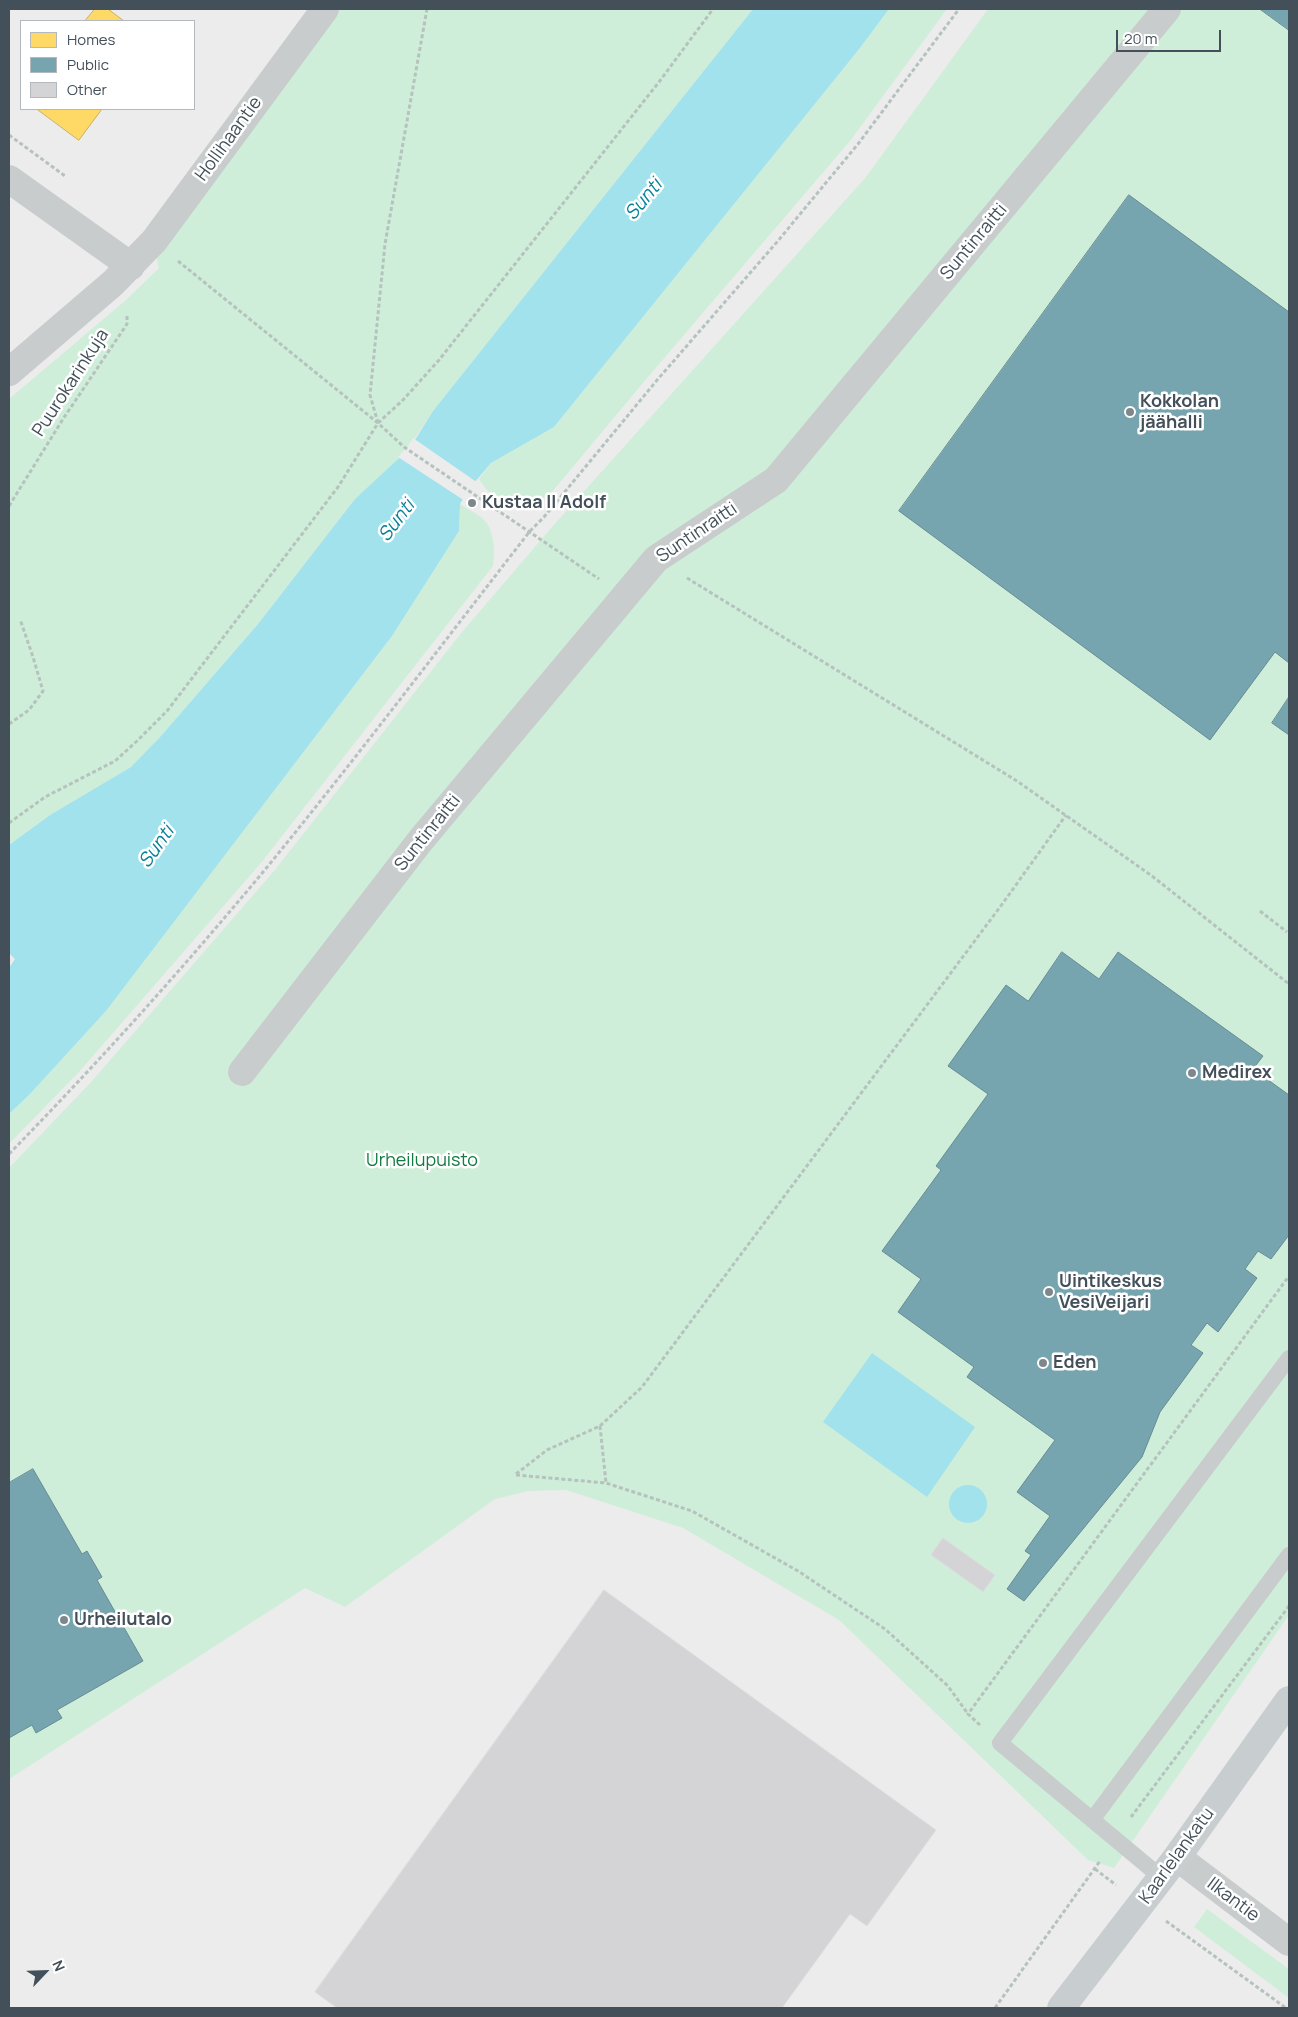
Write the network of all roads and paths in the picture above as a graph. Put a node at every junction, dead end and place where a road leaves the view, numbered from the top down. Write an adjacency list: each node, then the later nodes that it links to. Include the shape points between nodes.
1 (325, 9): 7 (street, Hollihaantie)
2 (427, 9): 10 (path, via 385,244 370,395)
3 (713, 9): 10 (path, via 439,360)
4 (959, 9): 12 (path, via 858,144)
5 (1167, 9): 22 (street, Suntinraitti, via 776,480 656,559 420,841)
6 (9, 179): 8 (street)
7 (154, 241): 8 (street, Hollihaantie); 10 (path)
8 (131, 266): 9 (street, Hollihaantie); 11 (path, Puurokarinkuja, via 127,324)
9 (9, 372)
10 (378, 423): 12 (path, via 404,447); 18 (path, via 338,488 167,710 115,760 45,797)
11 (9, 506)
12 (530, 531): 14 (path); 23 (path, via 267,867 85,1076)
13 (686, 578): 17 (path)
14 (603, 582)
15 (20, 619): 16 (path, via 43,691 29,710)
16 (9, 724)
17 (1066, 814): 21 (path, via 1152,876); 26 (path, via 642,1387)
18 (9, 823)
19 (1260, 911): 20 (path)
20 (1287, 932)
21 (1289, 984)
22 (242, 1072)
23 (9, 1154)
24 (1289, 1276): 31 (path)
25 (1289, 1358): 32 (lane)
26 (600, 1426): 27 (path); 27 (path, via 547,1450 516,1474)
27 (606, 1483): 31 (path, via 692,1511 798,1571 885,1629 948,1686)
28 (1289, 1555): 33 (lane)
29 (1289, 1606): 34 (path)
30 (1289, 1700): 35 (main road, Kaarlelankatu)
31 (968, 1714): 32 (path)
32 (1000, 1743): 33 (lane)
33 (1092, 1820): 34 (lane)
34 (1115, 1839): 35 (lane); 38 (path)
35 (1170, 1868): 37 (street, Ilkantie); 39 (main road, Kaarlelankatu)
36 (1164, 1920): 40 (path)
37 (1289, 1942)
38 (995, 2008)
39 (1061, 2008)
40 (1286, 2008)

